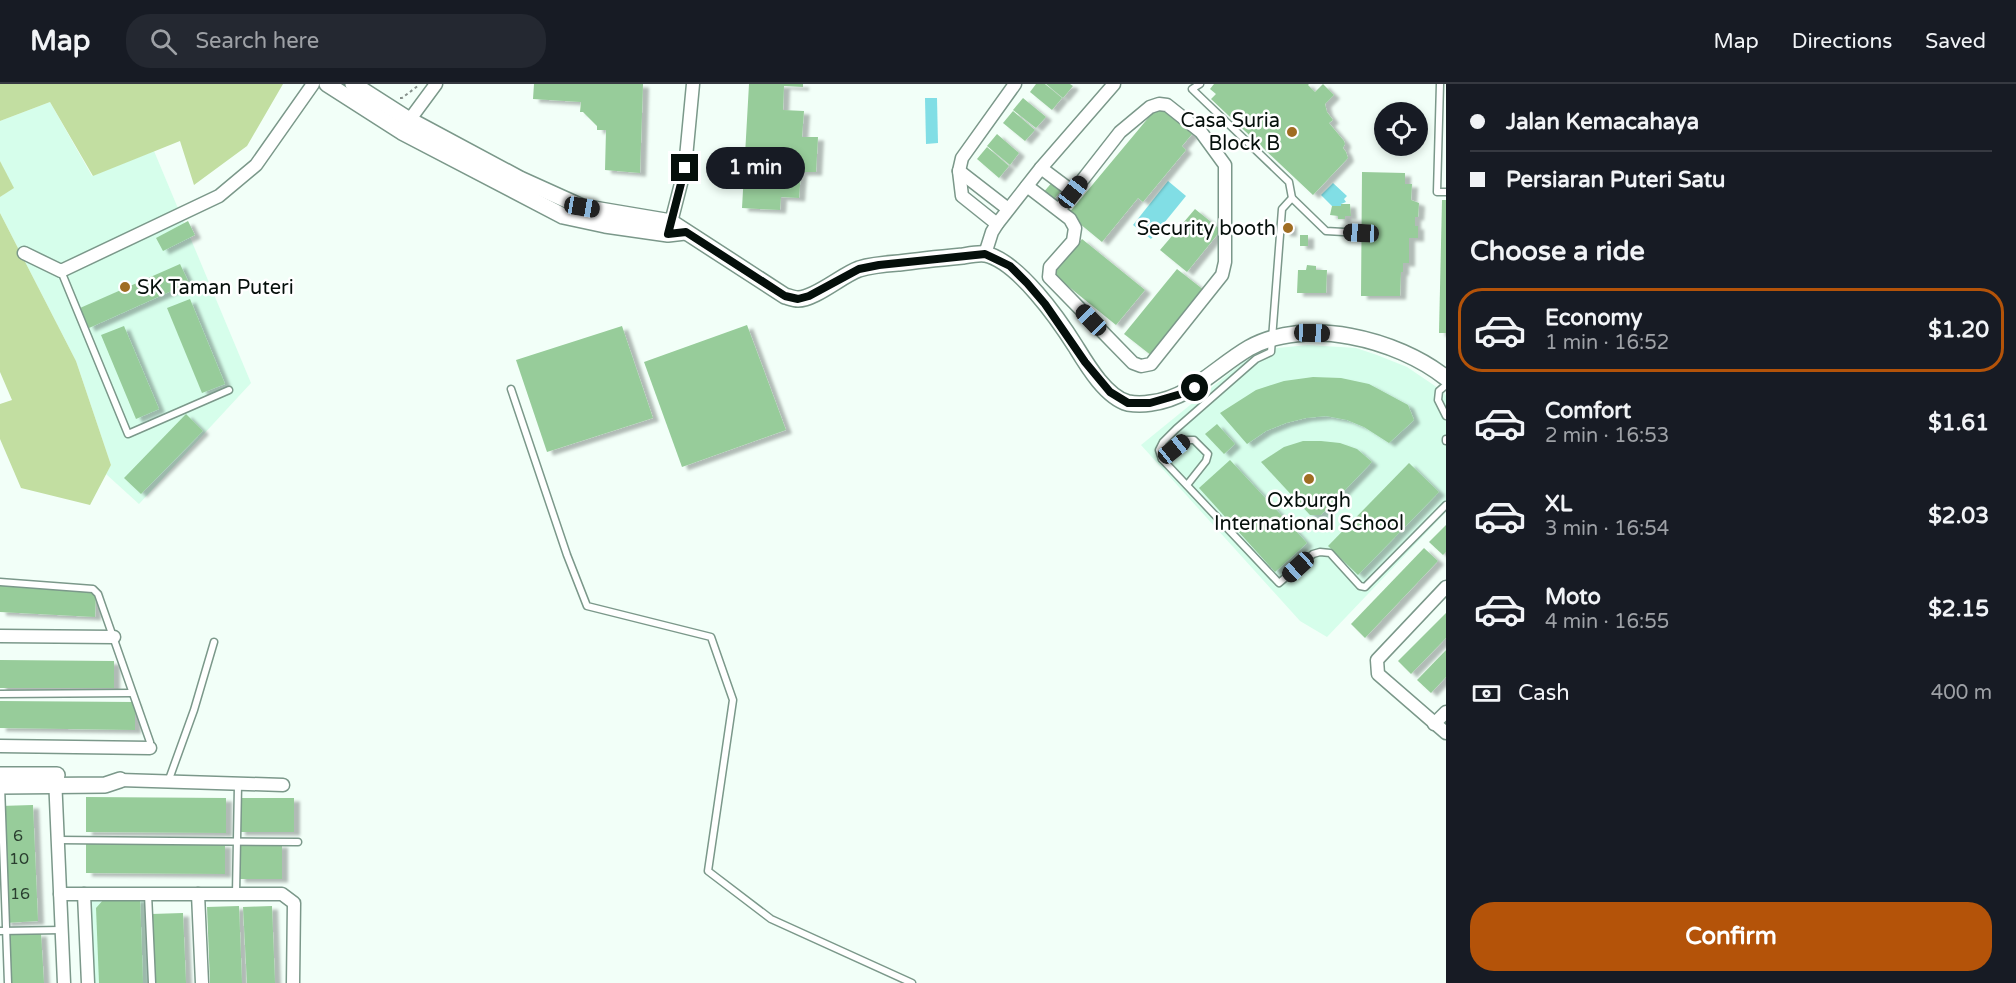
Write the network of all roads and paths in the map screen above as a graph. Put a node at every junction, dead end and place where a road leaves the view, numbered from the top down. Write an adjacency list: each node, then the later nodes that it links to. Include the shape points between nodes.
1 (313, 84): 26 (street, via 256,165 219,196)
2 (327, 84): 12 (street)
3 (353, 84): 12 (street)
4 (420, 84): 11 (path, via 402,99)
5 (436, 84): 12 (street)
6 (693, 84): 22 (street, via 685,168)
7 (1015, 84): 14 (street, via 966,151)
8 (1114, 84): 13 (street)
9 (1200, 84): 18 (lane, via 1192,89 1289,182)
10 (1440, 84): 17 (lane, via 1437,192)
11 (393, 94)
12 (405, 126): 22 (street, via 582,207)
13 (1041, 168): 15 (street); 16 (street)
14 (959, 171): 19 (street); 21 (street, via 962,195)
15 (1027, 186): 19 (street); 20 (street)
16 (1073, 192): 20 (street); 20 (street, via 1120,132 1159,104 1167,105 1201,132 1225,165 1222,275 1151,364 1133,363 1049,277 1050,267 1073,242 1075,228)
17 (1446, 192)
18 (1292, 198): 23 (lane, via 1326,231); 27 (lane, via 1282,209)
19 (1008, 209): 21 (street)
20 (1059, 210)
21 (997, 224): 25 (street)
22 (669, 228): 25 (street, via 686,232 785,296 798,299 859,269)
23 (1361, 233)
24 (24, 253): 26 (street)
25 (985, 254): 27 (street, via 1010,266 1027,283 1100,381 1128,403 1150,403 1195,388 1249,348)
26 (61, 271): 31 (lane, via 128,434)
27 (1273, 337): 28 (street, via 1312,333 1368,340 1414,358); 33 (lane, via 1271,352 1256,359)
28 (1446, 378)
29 (1446, 385): 32 (lane, via 1439,390 1438,400)
30 (511, 389): 72 (lane, via 586,606 711,637 733,700 708,871 771,919)
31 (229, 390)
32 (1446, 416)
33 (1176, 429): 34 (lane); 35 (lane, via 1159,450)
34 (1186, 440): 35 (lane); 36 (lane, via 1194,440 1208,454)
35 (1162, 459): 36 (lane)
36 (1187, 485): 37 (lane, via 1279,583 1320,552 1330,553 1365,587)
37 (1446, 505)
38 (0, 582): 41 (lane, via 93,589)
39 (1446, 587): 46 (street, via 1377,660 1378,674)
40 (0, 636): 41 (street)
41 (114, 637): 43 (lane)
42 (214, 642): 53 (lane)
43 (132, 693): 44 (lane); 49 (lane)
44 (0, 694)
45 (1446, 711): 46 (street)
46 (1434, 724): 47 (street)
47 (1446, 733)
48 (0, 746): 49 (street)
49 (150, 748)
50 (55, 780): 51 (street, via 106,776); 52 (street); 56 (street)
51 (120, 780): 53 (street)
52 (0, 782): 65 (lane)
53 (167, 782): 54 (street)
54 (238, 784): 55 (street); 57 (lane)
55 (283, 785)
56 (58, 840): 57 (lane); 59 (street)
57 (237, 841): 58 (lane); 63 (lane)
58 (298, 842)
59 (60, 894): 60 (street); 64 (street)
60 (84, 894): 61 (street); 68 (street)
61 (148, 894): 62 (street); 69 (lane)
62 (198, 894): 63 (street); 70 (street)
63 (236, 894): 71 (street, via 282,894 294,903)
64 (62, 930): 65 (lane); 67 (street)
65 (3, 931): 66 (lane)
66 (8, 983)
67 (64, 983)
68 (88, 983)
69 (152, 983)
70 (202, 983)
71 (293, 983)
72 (912, 983)

